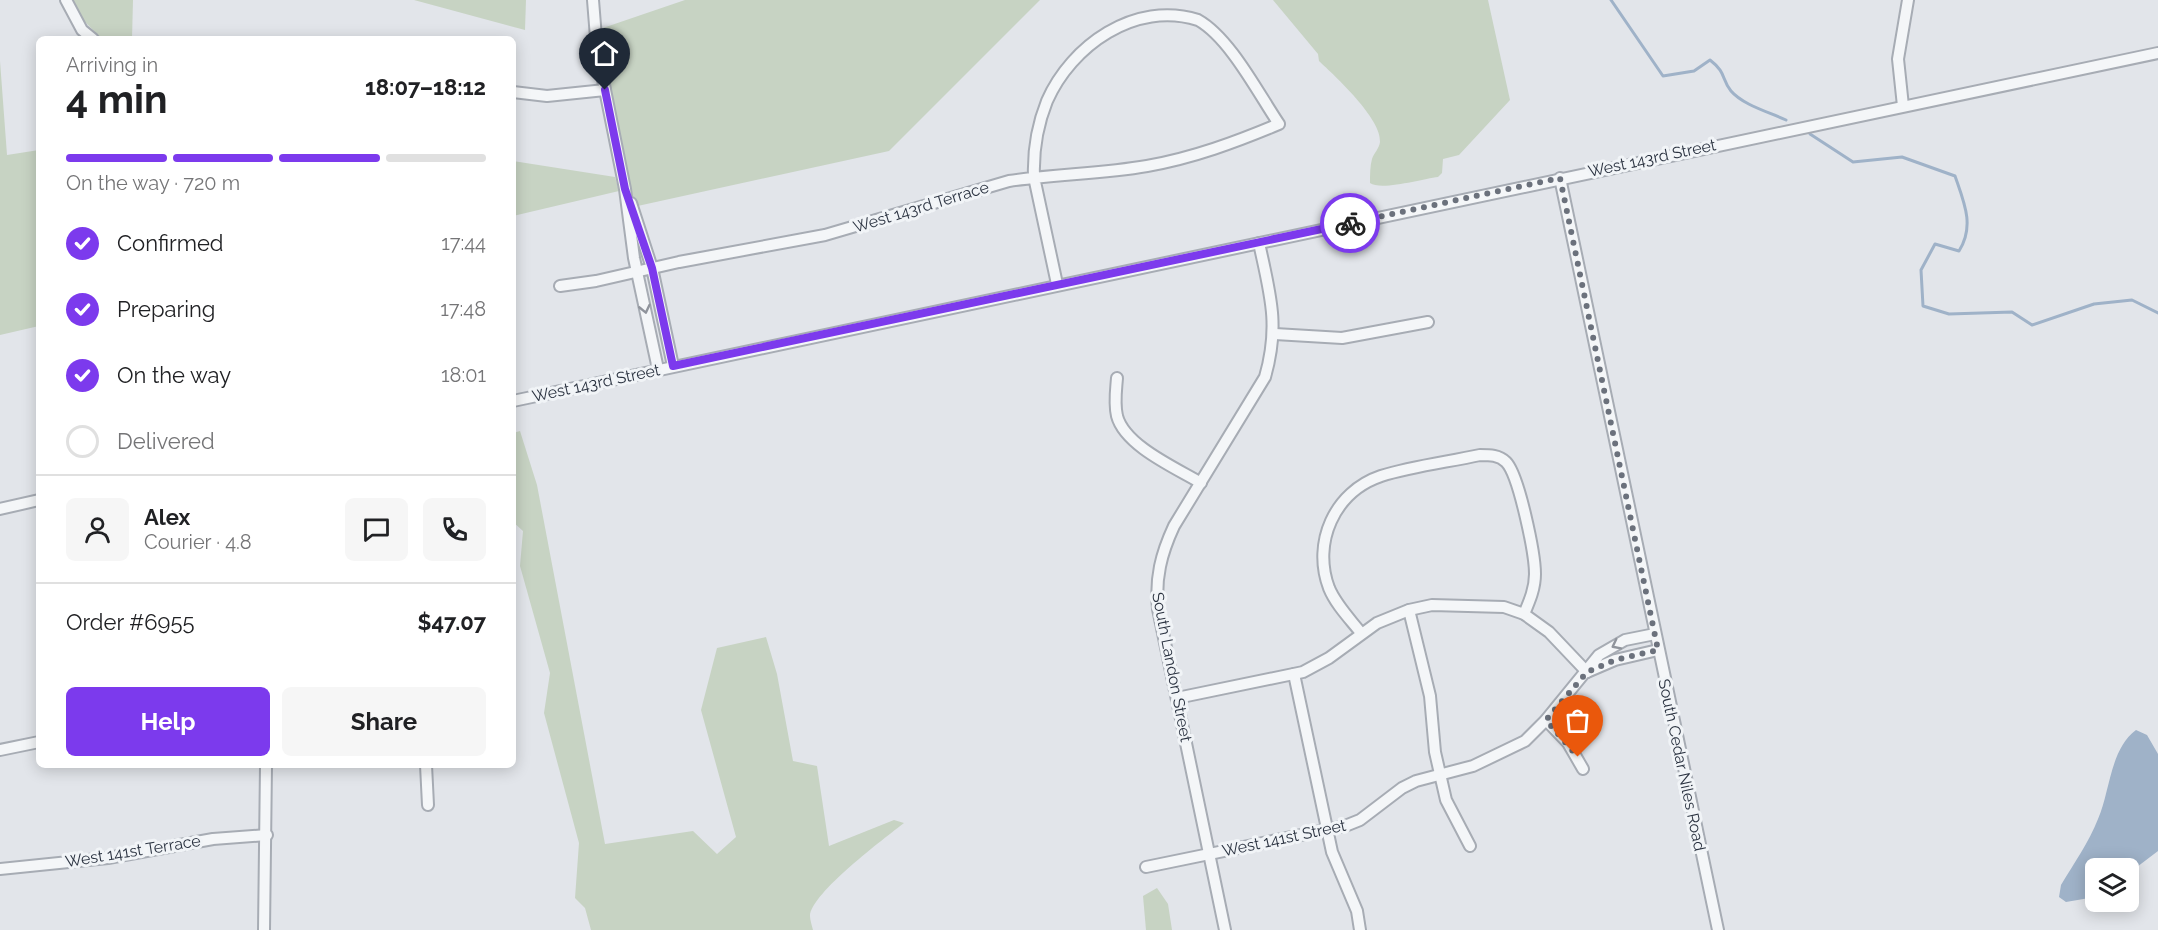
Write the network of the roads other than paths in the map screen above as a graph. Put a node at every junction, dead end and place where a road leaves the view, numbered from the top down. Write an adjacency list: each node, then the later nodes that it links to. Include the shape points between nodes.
1 (66, 0): 5 (street)
2 (593, 0): 7 (street, via 594,31)
3 (1908, 0): 9 (street, via 1898,59)
4 (1160, 5): 10 (street, via 1108,26 1068,66 1048,100 1039,126); 10 (street, West 143rd Terrace, via 1189,16 1217,36 1279,124 1218,148 1167,162)
5 (89, 36)
6 (2158, 53): 9 (street, West 143rd Street)
7 (605, 90): 8 (street, via 547,96); 12 (street)
8 (516, 92)
9 (1903, 106): 11 (street, West 143rd Street)
10 (1034, 177): 14 (street, West 143rd Terrace, via 980,188 825,235); 16 (street)
11 (1560, 178): 13 (street, West 143rd Street); 30 (street, South Cedar Niles Road)
12 (625, 189): 14 (street); 15 (street)
13 (1259, 243): 16 (street, West 143rd Street); 19 (street, South Landon Street)
14 (652, 268): 15 (street, West 143rd Terrace); 20 (street)
15 (637, 273): 17 (street, West 143rd Terrace); 21 (street, one-way to 21)
16 (1057, 284): 20 (street, West 143rd Street)
17 (560, 286)
18 (1428, 322): 19 (street, via 1342,338)
19 (1275, 334): 24 (street, South Landon Street, via 1265,377)
20 (673, 366): 21 (street, West 143rd Street)
21 (658, 369): 23 (street, West 143rd Street)
22 (1117, 378): 24 (street, via 1115,401 1125,433 1145,450)
23 (516, 399)
24 (1201, 483): 34 (street, South Landon Street, via 1165,547 1156,588)
25 (36, 501): 26 (street)
26 (0, 509)
27 (1409, 610): 28 (street, via 1458,604 1504,607); 29 (street); 41 (street, via 1430,696)
28 (1524, 614): 29 (street, via 1534,591 1535,574 1516,478 1504,460 1480,455 1381,476 1354,490 1335,511 1323,546 1325,575 1336,601); 32 (street)
29 (1361, 633): 33 (street, via 1317,666)
30 (1655, 634): 31 (street, South Cedar Niles Road); 32 (street, West 141st Street, one-way to 32, via 1615,645 1599,655)
31 (1658, 650): 32 (street, West 141st Street, via 1615,660); 52 (street, South Cedar Niles Road)
32 (1587, 672): 35 (street, West 141st Street)
33 (1294, 674): 34 (street); 43 (street)
34 (1177, 698): 46 (street, South Landon Street)
35 (1546, 720): 40 (street, via 1568,743); 41 (street, West 141st Street, via 1508,750 1473,766)
36 (36, 743): 37 (street)
37 (0, 750)
38 (266, 768): 44 (street)
39 (426, 768): 42 (street)
40 (1583, 768)
41 (1439, 774): 43 (street, West 141st Street, via 1402,788 1360,820); 45 (street, via 1446,800)
42 (428, 805)
43 (1327, 830): 46 (street, West 141st Street); 51 (street, via 1357,911)
44 (267, 835): 48 (street, West 141st Terrace); 49 (street)
45 (1470, 846)
46 (1209, 854): 47 (street, West 141st Street); 50 (street, South Landon Street)
47 (1146, 867)
48 (0, 869)
49 (264, 930)
50 (1225, 930)
51 (1360, 930)
52 (1718, 930)

